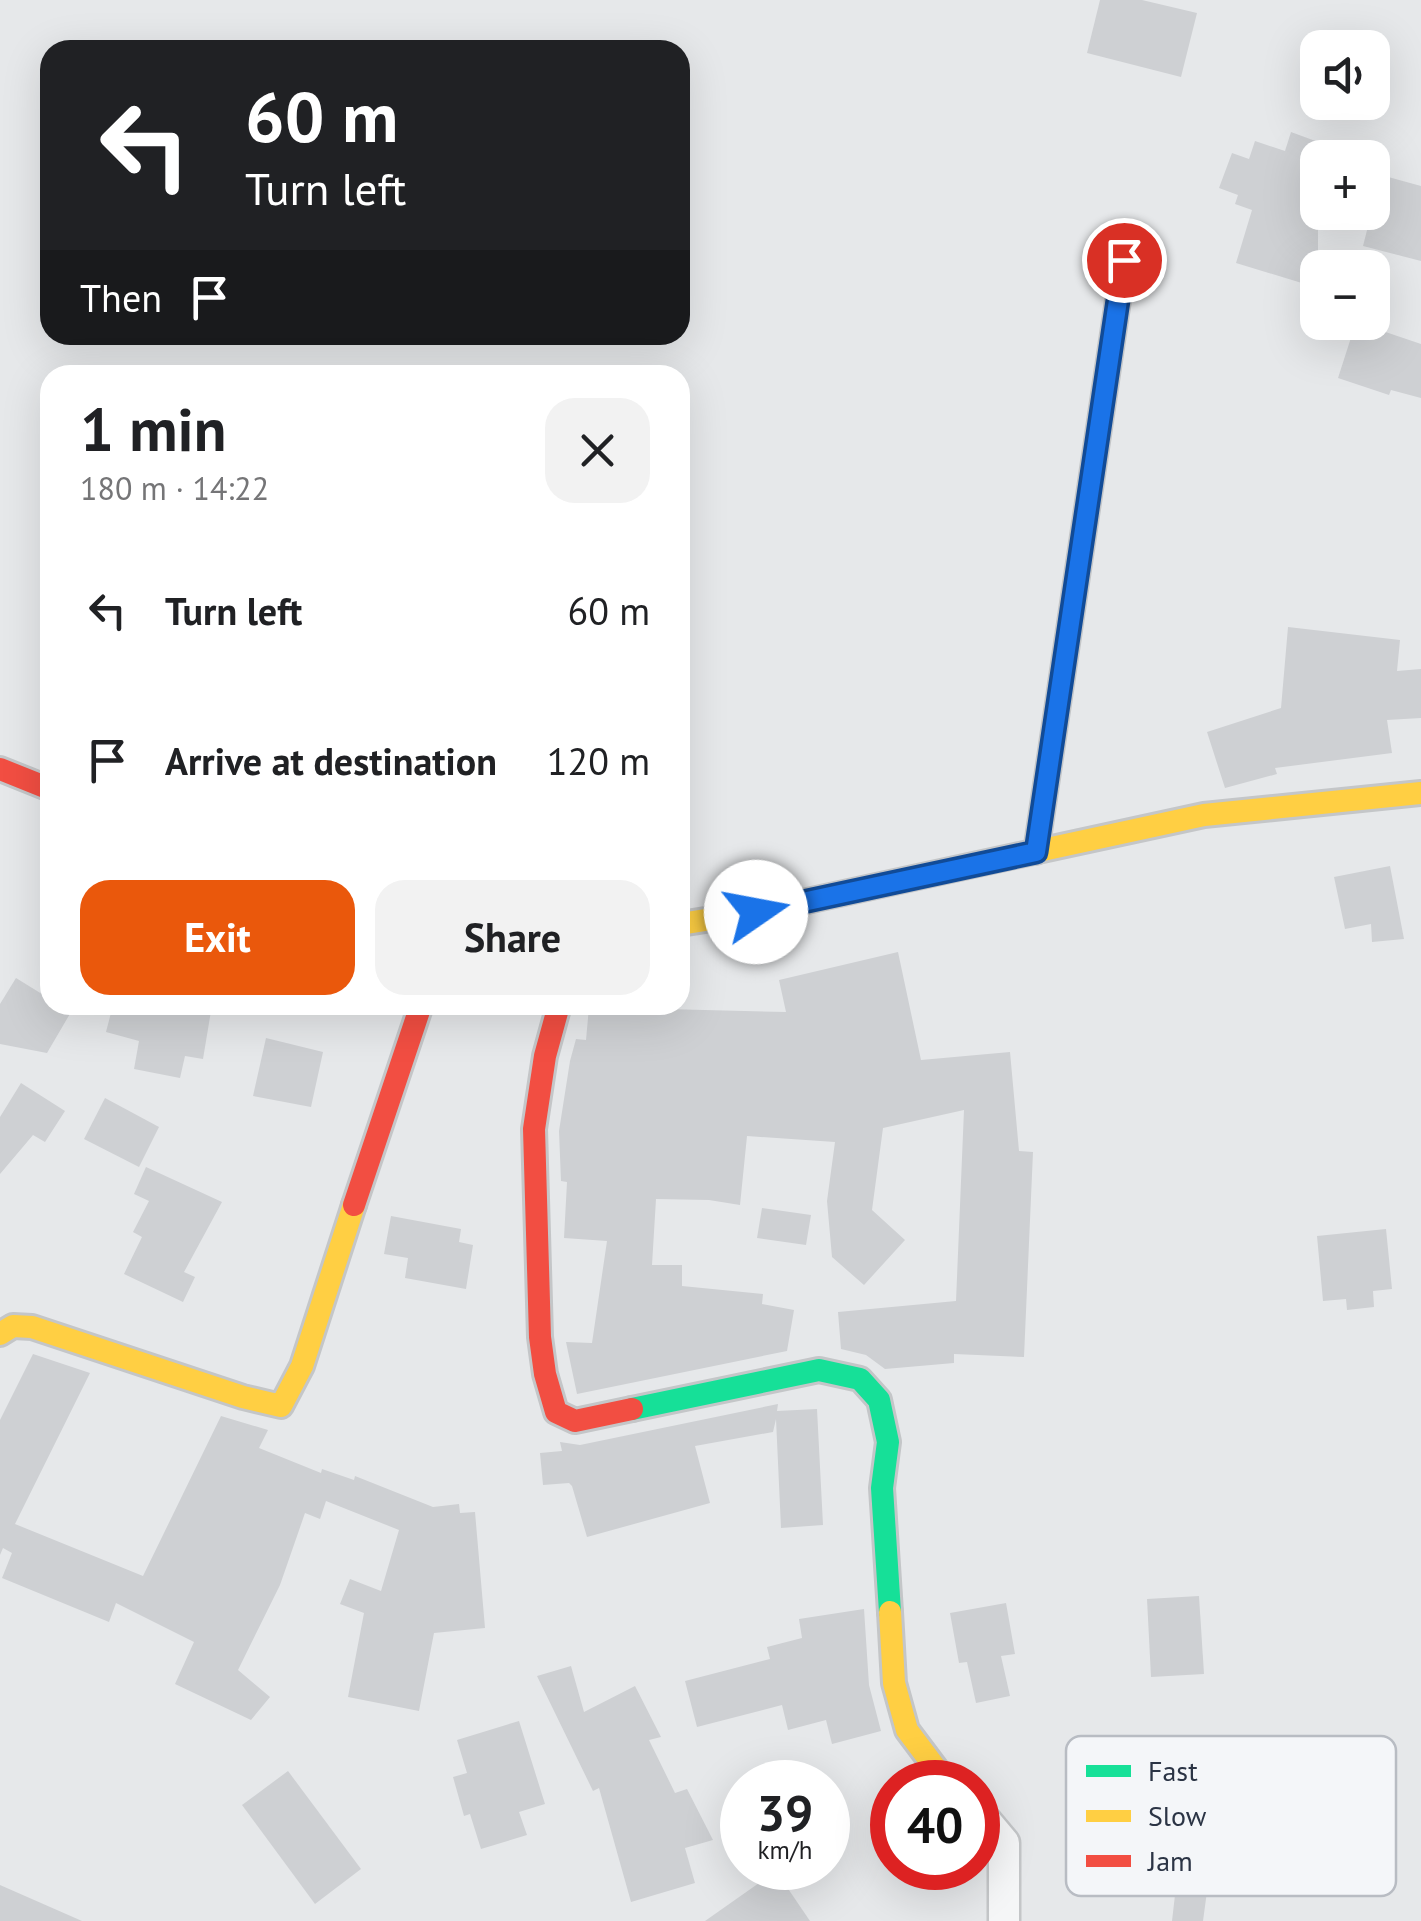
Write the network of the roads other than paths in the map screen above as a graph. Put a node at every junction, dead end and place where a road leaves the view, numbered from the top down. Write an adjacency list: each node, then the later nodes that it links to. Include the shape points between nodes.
1 (1124, 260): 5 (street)
2 (0, 769): 3 (street)
3 (40, 786)
4 (1421, 793): 5 (street, via 1204,815)
5 (1036, 852): 6 (street)
6 (690, 922)
7 (417, 1015): 9 (street, via 302,1366 281,1406 32,1327 13,1326)
8 (556, 1015): 10 (street, via 534,1129 540,1337 556,1412 575,1421 819,1370 860,1379 879,1400 888,1442 882,1488 894,1683 906,1730)
9 (0, 1334)
10 (929, 1760)
11 (1000, 1837): 12 (street)
12 (1004, 1921)

